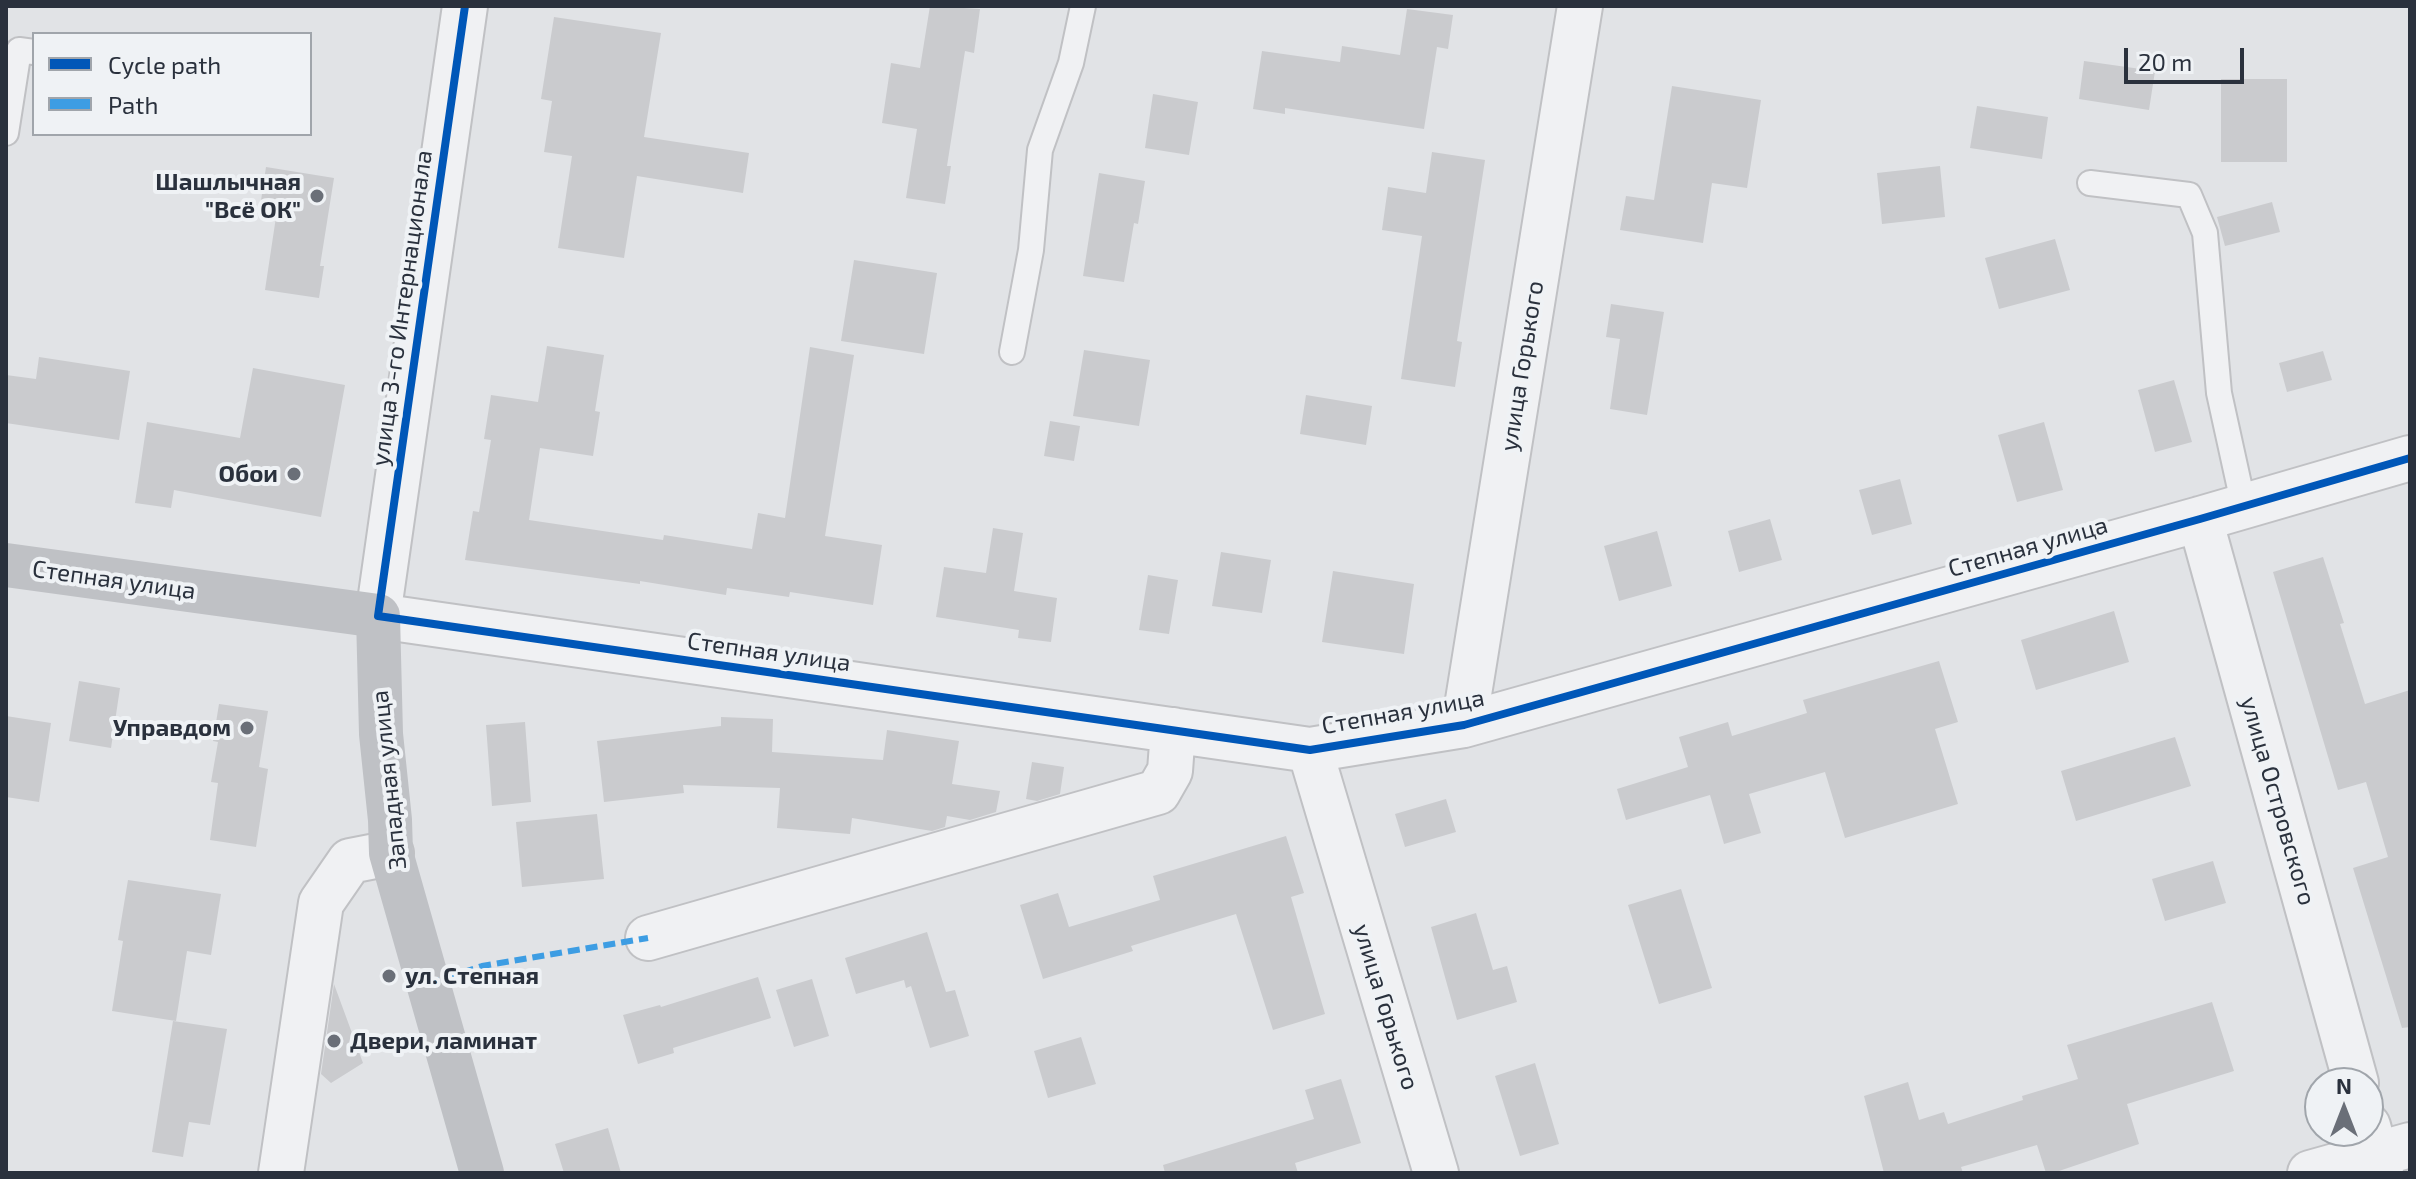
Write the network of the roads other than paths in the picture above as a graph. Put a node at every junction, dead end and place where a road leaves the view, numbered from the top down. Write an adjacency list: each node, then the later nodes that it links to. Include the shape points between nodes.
1 (465, 6): 12 (street, улица 3-го Интернационала)
2 (1083, 6): 7 (lane, via 1071,63 1040,150 1031,250)
3 (1580, 6): 13 (street, улица Горького)
4 (32, 52): 5 (lane, via 19,50)
5 (6, 133)
6 (2090, 183): 9 (lane, via 2189,195 2205,233 2219,393)
7 (1012, 352)
8 (2410, 458): 9 (street, Степная улица)
9 (2244, 507): 10 (street, Степная улица)
10 (2200, 519): 13 (street, Степная улица); 18 (street, улица Островского)
11 (6, 565): 12 (main road, Степная улица)
12 (378, 616): 14 (street, Степная улица); 16 (main road, Западная улица)
13 (1464, 725): 15 (street, Степная улица)
14 (1173, 730): 15 (street, Степная улица); 17 (street, via 1170,771 1158,792)
15 (1310, 750): 22 (street, улица Горького)
16 (391, 853): 20 (street, via 350,861 321,903); 21 (main road, Западная улица)
17 (648, 938)
18 (2352, 1067)
19 (2384, 1150): 23 (street)
20 (281, 1173)
21 (482, 1173)
22 (1436, 1173)
23 (2310, 1173)

